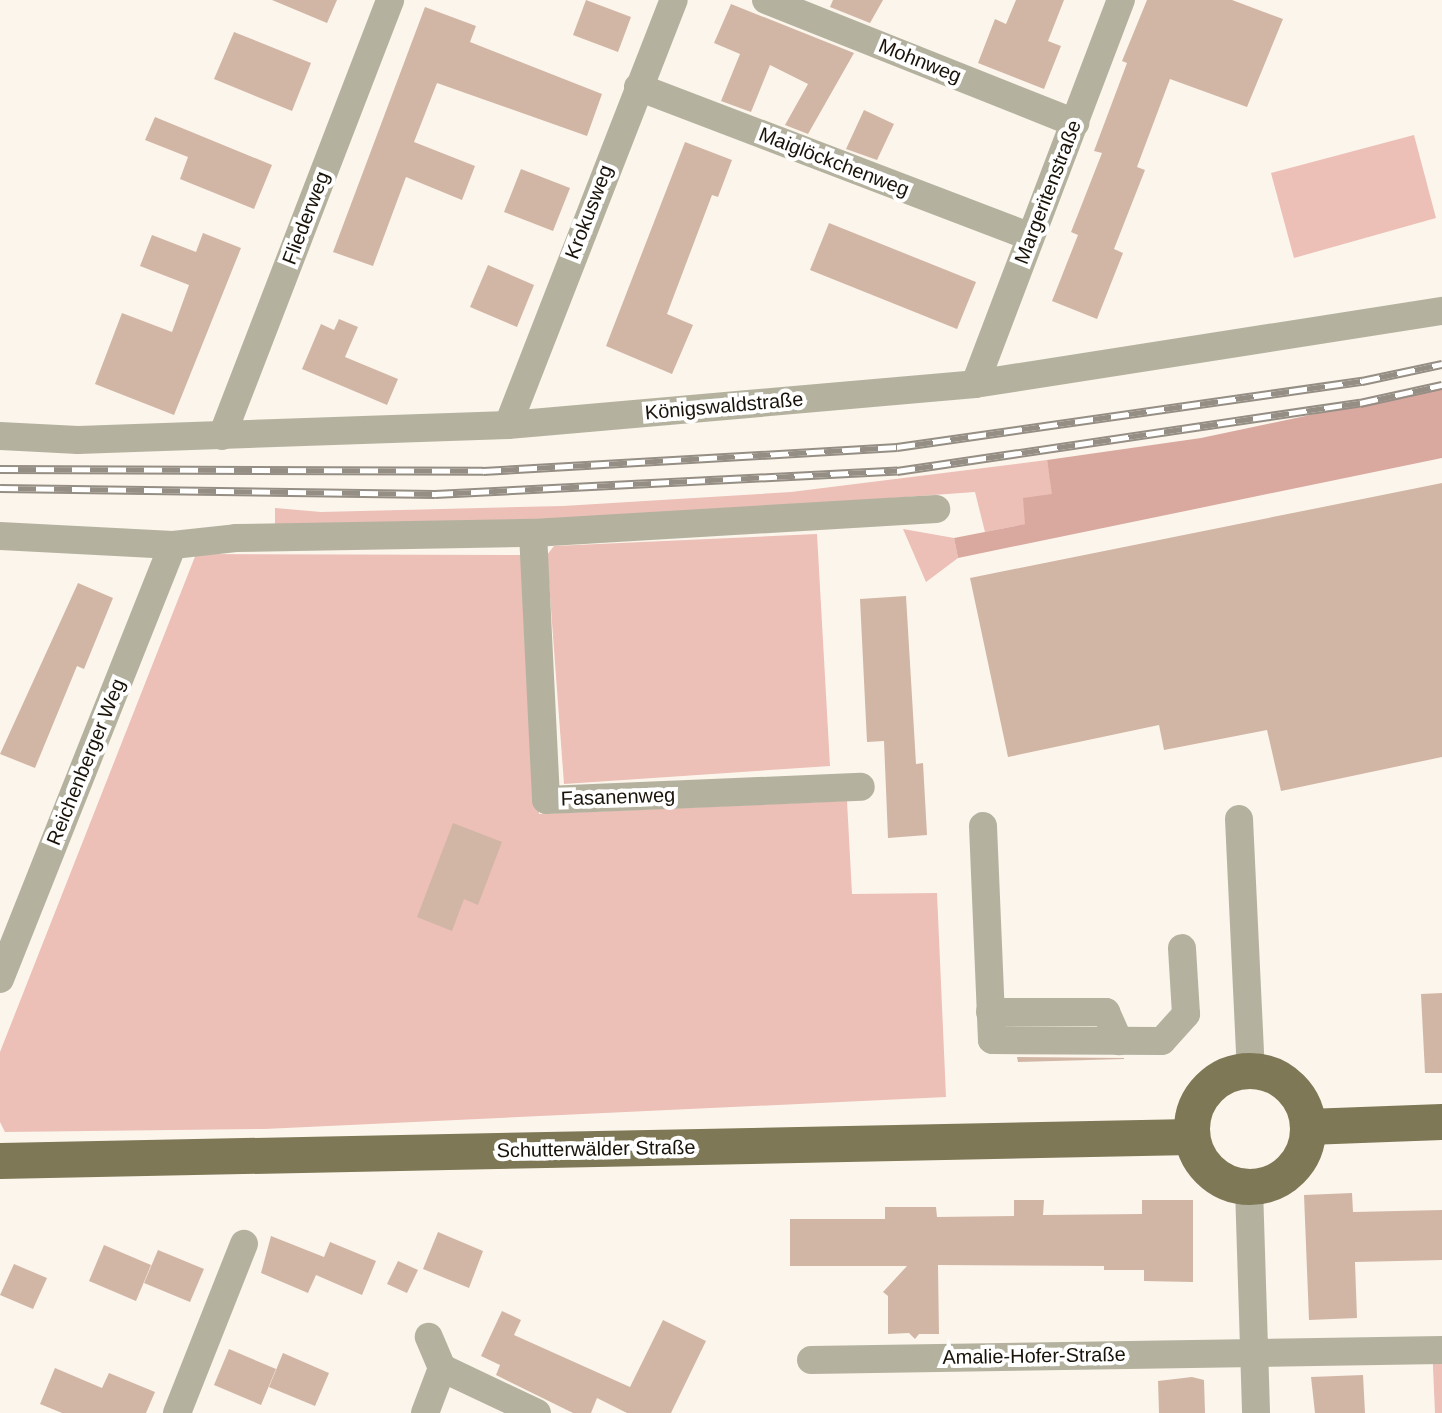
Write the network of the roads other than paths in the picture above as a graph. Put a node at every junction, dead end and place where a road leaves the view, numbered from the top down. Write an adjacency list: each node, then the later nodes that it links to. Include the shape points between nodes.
1 (390, 0): 12 (street, Fliederweg)
2 (674, 0): 5 (street, Krokusweg)
3 (766, 0): 6 (street, Mohnweg)
4 (1121, 0): 6 (street, Margeritenstraße)
5 (638, 87): 7 (street, Maiglöckchenweg); 10 (street, Krokusweg)
6 (1075, 123): 7 (street, Margeritenstraße)
7 (1030, 237): 9 (street, Margeritenstraße)
8 (1442, 311): 9 (street, Königswaldstraße)
9 (975, 384): 10 (street, Königswaldstraße)
10 (508, 425): 12 (street, Königswaldstraße)
11 (0, 436): 12 (street, Königswaldstraße)
12 (222, 436)
13 (936, 509): 14 (street)
14 (533, 533): 16 (street, via 236,538); 17 (street, Fasanenweg, via 546,800)
15 (0, 536): 16 (street)
16 (173, 545): 21 (street, Reichenberger Weg)
17 (861, 787)
18 (1239, 819): 22 (street)
19 (983, 826): 20 (street, via 990,1012 1106,1012 1119,1041 1162,1041 1186,1014)
20 (1182, 948)
21 (0, 979)
22 (1251, 1070): 24 (main road, via 1284,1082 1305,1110); 25 (main road, via 1231,1074 1200,1098)
23 (1442, 1122): 24 (main road)
24 (1308, 1127): 27 (main road, via 1307,1145 1288,1174)
25 (1192, 1137): 26 (main road, Schutterwälder Straße); 27 (main road, via 1195,1152 1213,1175)
26 (0, 1161)
27 (1249, 1188): 31 (street)
28 (244, 1244): 34 (street)
29 (429, 1337): 33 (street)
30 (1442, 1350): 31 (street, Amalie-Hofer-Straße)
31 (1256, 1351): 32 (street, Amalie-Hofer-Straße); 37 (street)
32 (811, 1360)
33 (442, 1368): 35 (street); 36 (street)
34 (177, 1413)
35 (425, 1413)
36 (537, 1413)
37 (1256, 1413)

